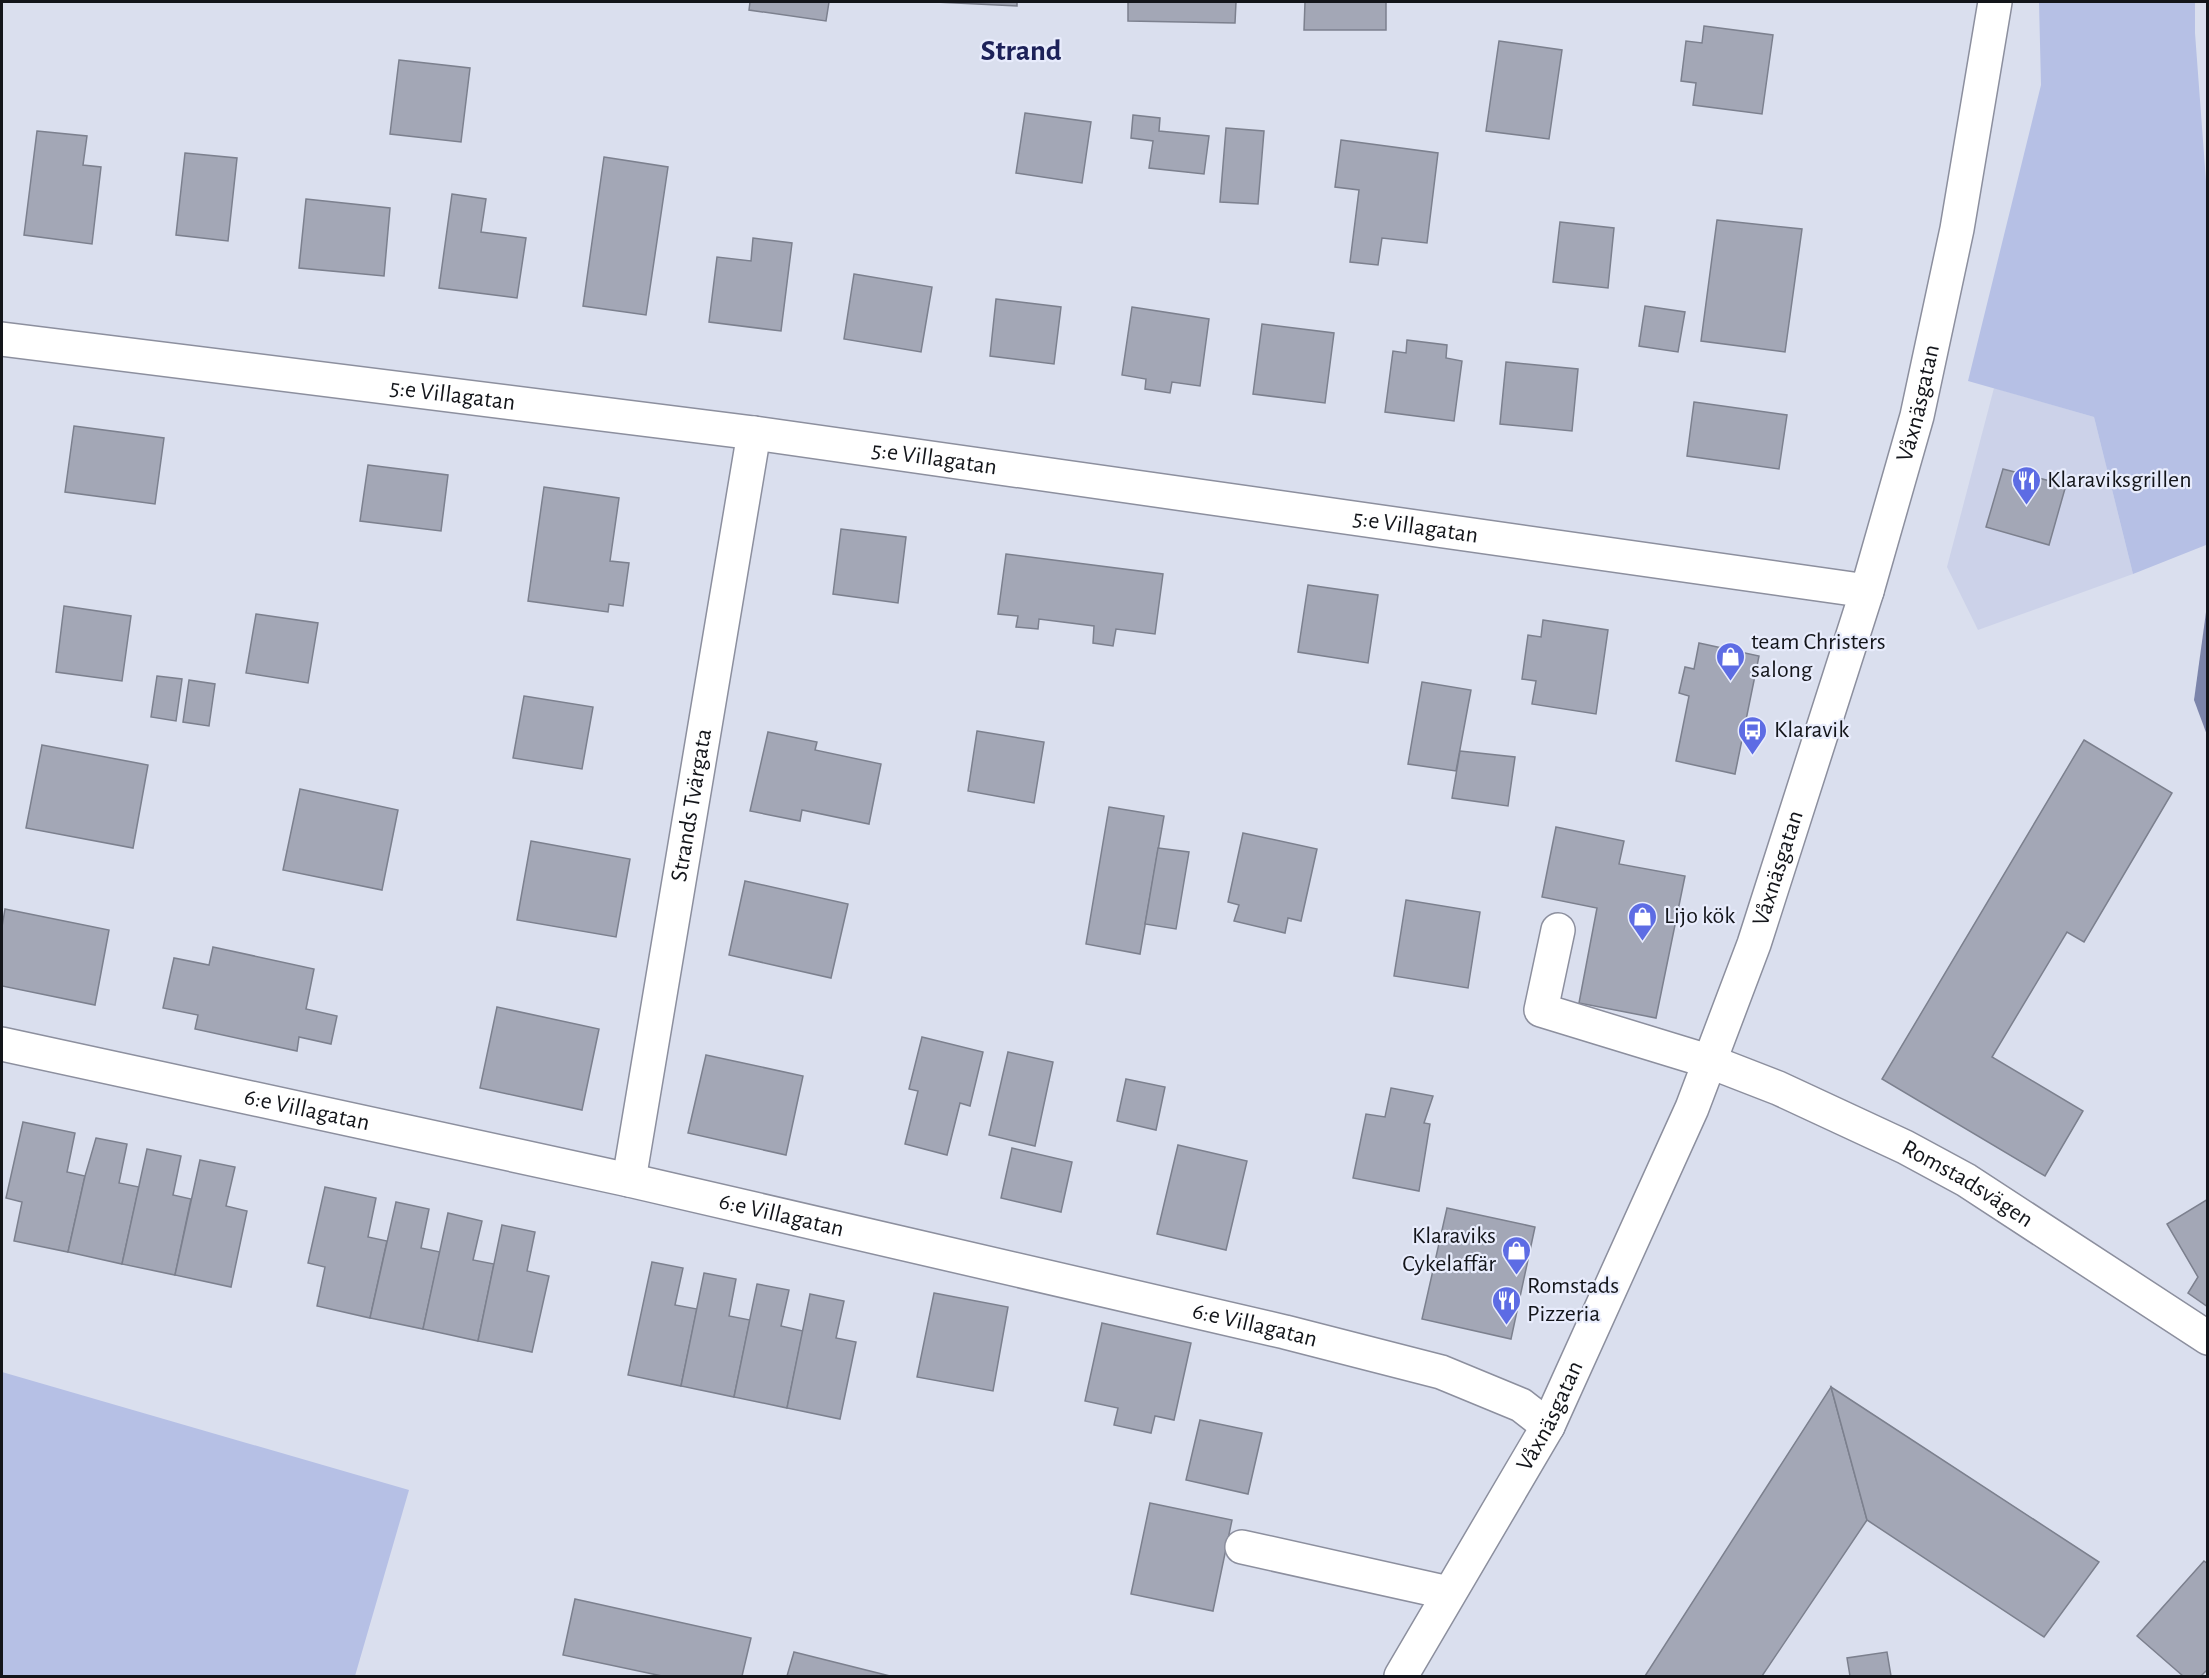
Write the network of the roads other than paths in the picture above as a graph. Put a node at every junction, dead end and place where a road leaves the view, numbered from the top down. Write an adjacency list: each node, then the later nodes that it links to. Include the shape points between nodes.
1 (1995, 2): 4 (street, Våxnäsgatan, via 1957,229 1919,405)
2 (2, 339): 3 (street, 5:e Villagatan)
3 (754, 433): 4 (street, 5:e Villagatan); 8 (street, Strands Tvärgata)
4 (1867, 591): 7 (street, Våxnäsgatan, via 1754,944)
5 (1558, 930): 7 (street, Romstadsvägen, via 1541,1010)
6 (2, 1044): 8 (street, 6:e Villagatan)
7 (1711, 1062): 9 (street, Romstadsvägen, via 1778,1088 1966,1180); 10 (street, Våxnäsgatan)
8 (629, 1180): 10 (street, 6:e Villagatan, via 1274,1329 1441,1372 1521,1405)
9 (2208, 1338)
10 (1548, 1426): 12 (street, Våxnäsgatan)
11 (1242, 1547): 12 (street)
12 (1449, 1593): 13 (street, Våxnäsgatan)
13 (1401, 1677)

